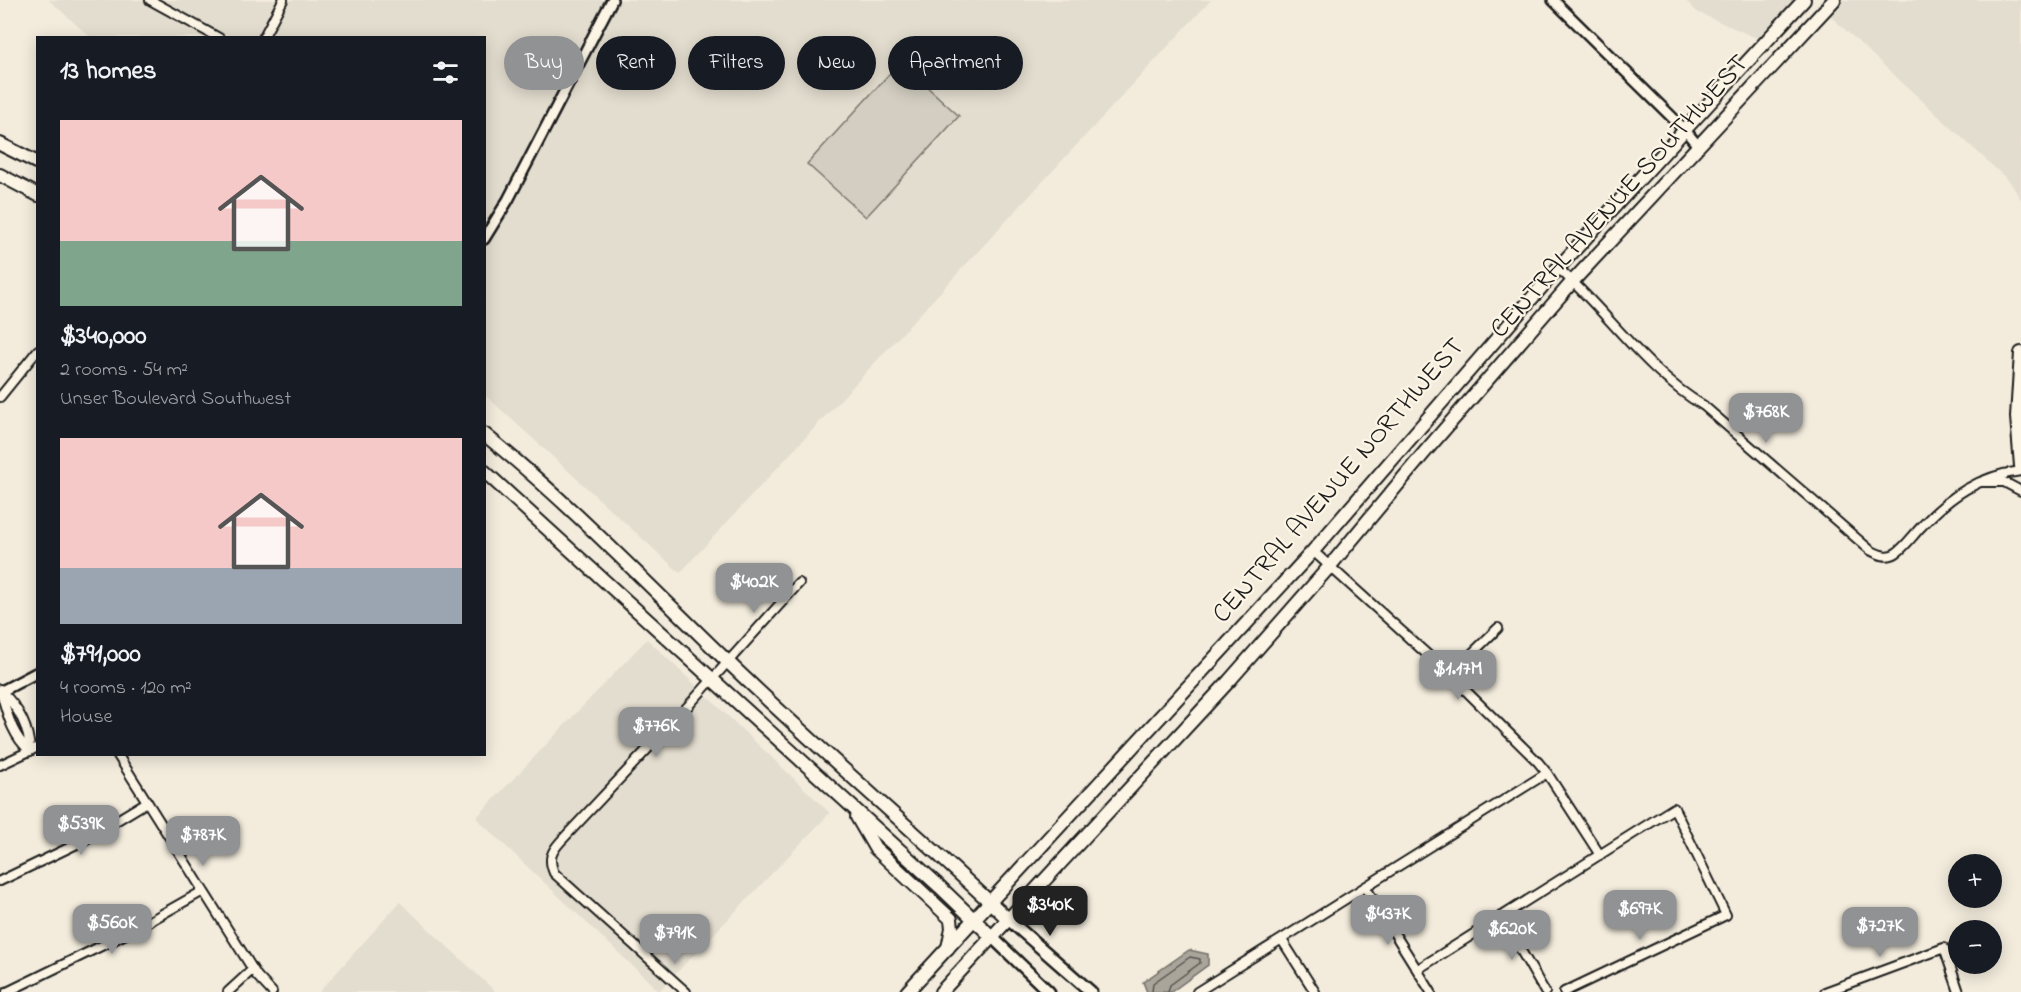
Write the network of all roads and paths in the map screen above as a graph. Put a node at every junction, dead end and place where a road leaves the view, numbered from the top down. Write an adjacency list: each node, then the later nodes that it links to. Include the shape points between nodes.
1 (150, 0): 7 (street)
2 (283, 0): 8 (street)
3 (612, 0): 17 (street)
4 (1553, 0): 9 (street)
5 (1804, 0): 9 (main road, CENTRAL AVENUE NORTHWEST)
6 (1834, 0): 11 (main road, CENTRAL AVENUE SOUTHWEST)
7 (215, 36)
8 (264, 36)
9 (1685, 130): 11 (street); 14 (main road, CENTRAL AVENUE NORTHWEST)
10 (0, 144): 12 (main road)
11 (1698, 146): 16 (main road, CENTRAL AVENUE SOUTHWEST)
12 (36, 162)
13 (0, 175): 15 (main road)
14 (1627, 193): 16 (main road); 18 (main road, CENTRAL AVENUE NORTHWEST)
15 (36, 194)
16 (1641, 208): 19 (main road, CENTRAL AVENUE SOUTHWEST)
17 (486, 236)
18 (1558, 268): 19 (street); 28 (main road, CENTRAL AVENUE NORTHWEST)
19 (1573, 281): 26 (street, via 1672,383 1882,556 1897,553 1950,498); 29 (main road, CENTRAL AVENUE SOUTHWEST)
20 (36, 352): 22 (street)
21 (2021, 353): 24 (main road, via 2017,417)
22 (0, 396)
23 (486, 436): 32 (main road, via 601,537)
24 (2021, 468): 26 (street)
25 (486, 473): 35 (main road)
26 (1981, 482): 27 (street, via 2004,482)
27 (2021, 491)
28 (1313, 551): 29 (street); 47 (main road, CENTRAL AVENUE NORTHWEST)
29 (1330, 566): 34 (street); 50 (main road, CENTRAL AVENUE SOUTHWEST)
30 (799, 584): 32 (street)
31 (1498, 628): 34 (street)
32 (728, 662): 35 (street); 47 (main road)
33 (36, 673): 36 (street)
34 (1450, 675): 40 (street)
35 (712, 679): 42 (main road); 59 (street, via 550,857 554,873)
36 (0, 691): 37 (street, via 20,742)
37 (34, 749): 39 (street)
38 (118, 756): 41 (street)
39 (0, 765)
40 (1547, 773): 43 (street); 45 (street)
41 (147, 802): 44 (street, via 81,842); 46 (street)
42 (851, 806): 49 (main road); 53 (main road, via 875,848 951,919)
43 (1600, 855): 48 (street); 68 (street, via 1674,807 1726,915)
44 (0, 881)
45 (1366, 888): 52 (street); 54 (street)
46 (203, 891): 55 (street); 56 (street, via 134,930)
47 (991, 902): 49 (main road, CENTRAL AVENUE NORTHWEST); 50 (main road)
48 (1501, 916): 54 (street); 67 (street)
49 (974, 920): 51 (main road); 53 (main road, CENTRAL AVENUE NORTHWEST)
50 (1009, 920): 51 (main road, CENTRAL AVENUE SOUTHWEST); 63 (main road)
51 (992, 938): 61 (main road, CENTRAL AVENUE SOUTHWEST); 62 (main road)
52 (1282, 940): 64 (street); 65 (street)
53 (948, 949): 60 (main road, CENTRAL AVENUE NORTHWEST)
54 (1418, 969): 66 (street)
55 (252, 970): 57 (street); 58 (street)
56 (7, 992)
57 (228, 992)
58 (272, 992)
59 (686, 992)
60 (907, 992)
61 (941, 992)
62 (1049, 992)
63 (1091, 992)
64 (1198, 992)
65 (1315, 992)
66 (1431, 992)
67 (1545, 992)
68 (1564, 992)
69 (1825, 992): 70 (street, via 1944,948)
70 (1959, 992)

